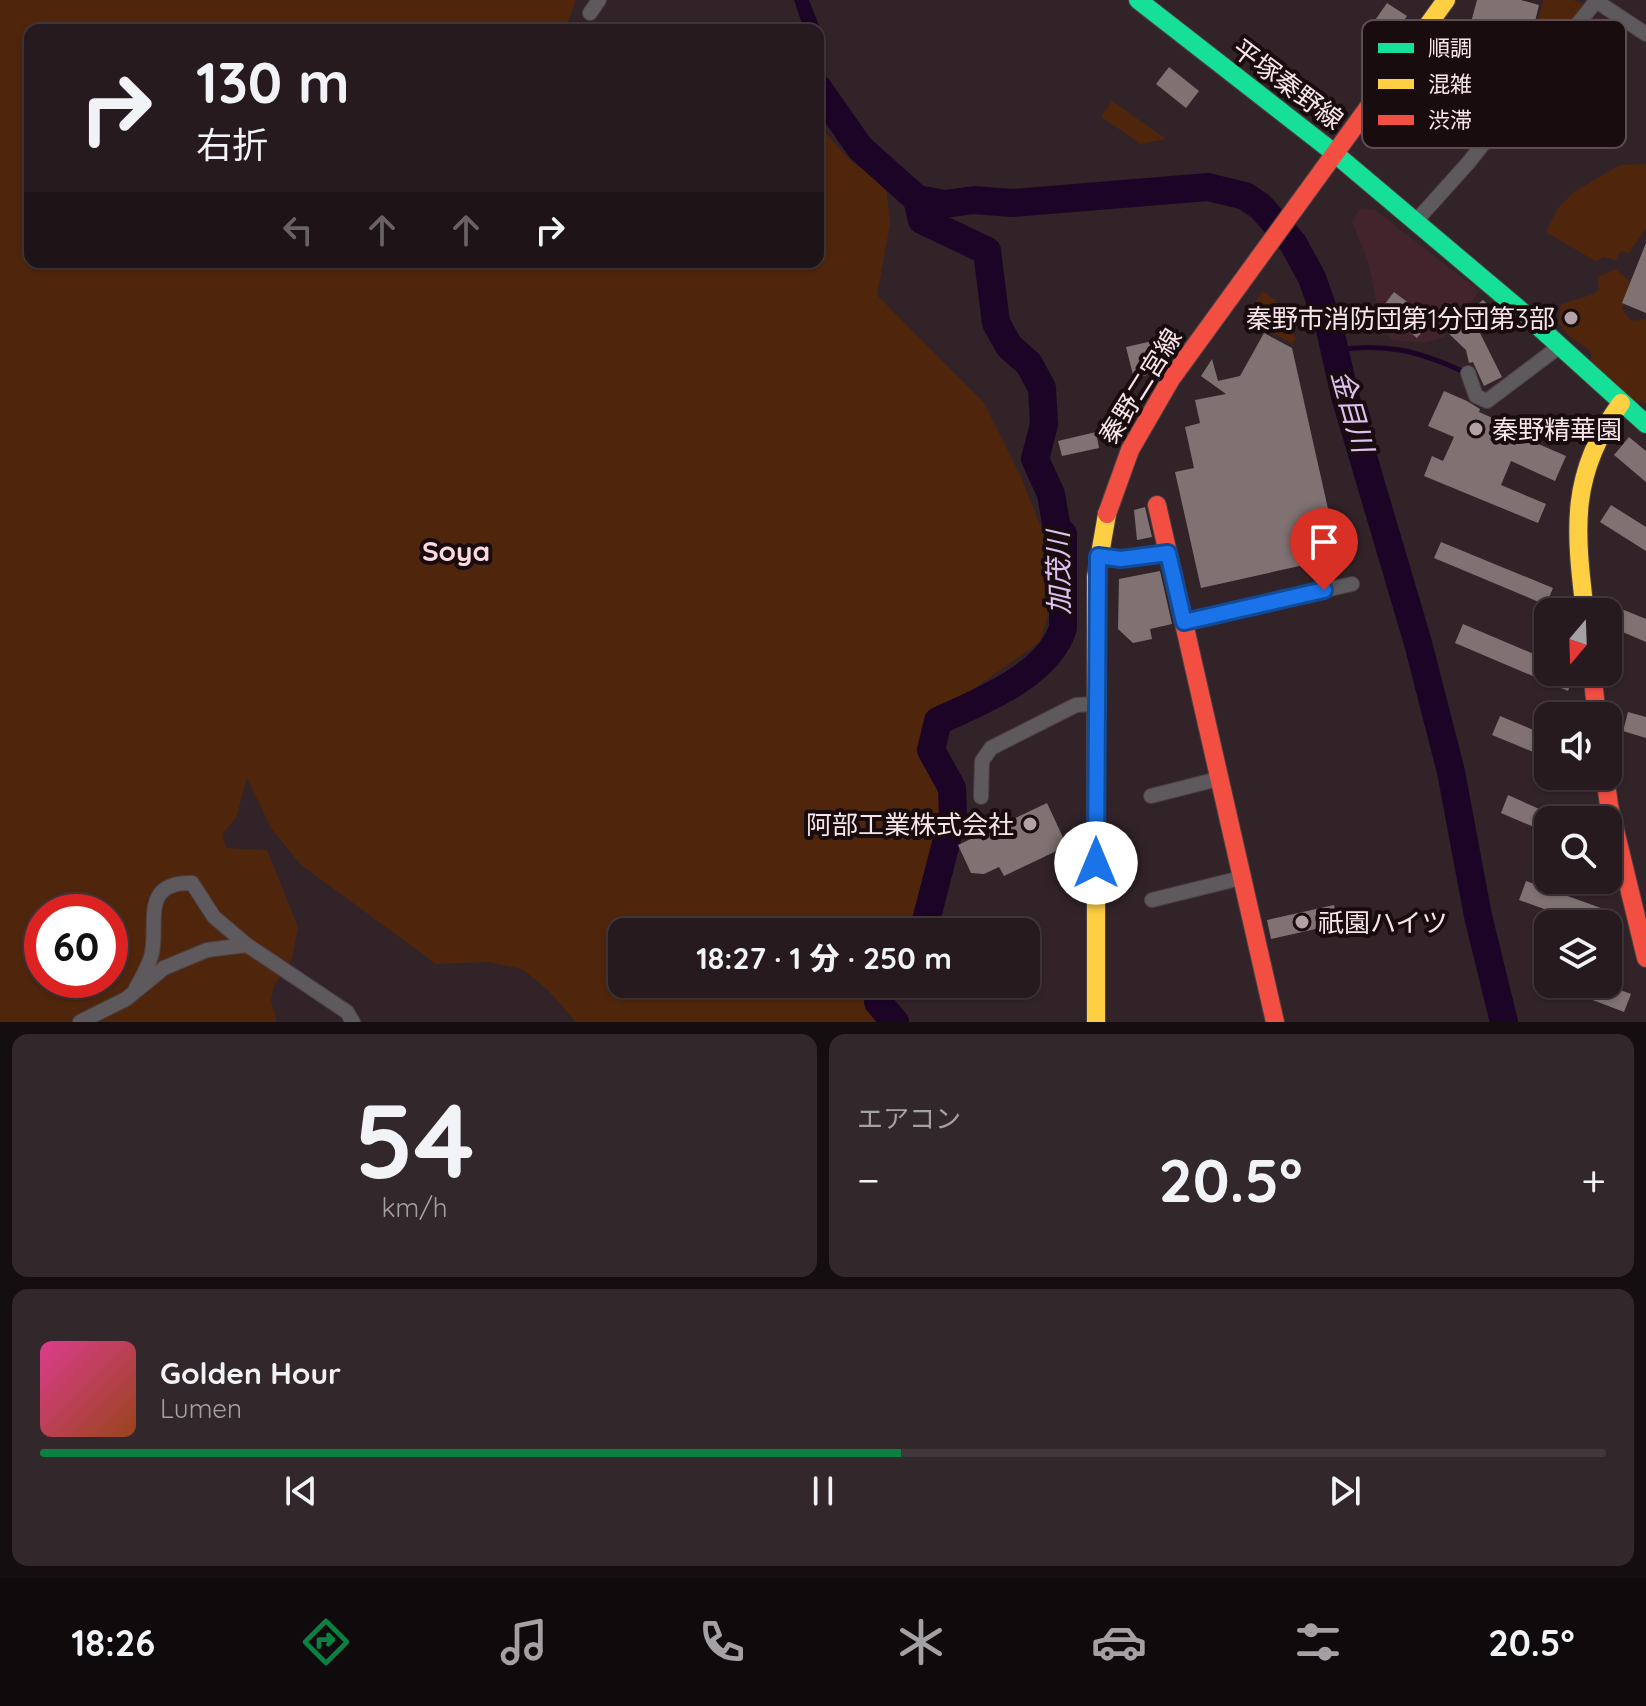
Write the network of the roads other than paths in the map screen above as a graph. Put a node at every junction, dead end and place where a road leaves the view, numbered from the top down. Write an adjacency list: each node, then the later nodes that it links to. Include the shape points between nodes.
1 (599, 0): 4 (street)
2 (1138, 0): 12 (street, 平塚秦野線)
3 (1446, 0): 5 (street, 平塚秦野線)
4 (590, 13)
5 (1431, 20)
6 (1581, 20): 7 (street, via 1596,1)
7 (1625, 20)
8 (1626, 21): 9 (street)
9 (1646, 34)
10 (1362, 113): 12 (street, 平塚秦野線)
11 (1480, 148): 13 (street)
12 (1333, 152): 13 (street); 20 (street, 秦野二宮線, via 1171,379 1125,455 1107,502)
13 (1416, 221): 14 (street)
14 (1560, 346): 15 (street, via 1487,401 1476,396); 16 (street)
15 (1468, 373)
16 (1621, 403): 17 (street); 22 (street, via 1596,434 1577,510)
17 (1646, 424)
18 (1157, 505): 19 (street)
19 (1168, 553): 20 (street); 23 (street)
20 (1098, 556): 24 (street, 秦野二宮線)
21 (1352, 584): 23 (street)
22 (1583, 598)
23 (1184, 622): 25 (street)
24 (1095, 704): 28 (street, via 1076,705 991,748 982,761); 36 (street, 秦野二宮線)
25 (1218, 779): 27 (street); 29 (street)
26 (1607, 790): 32 (street)
27 (1151, 796)
28 (981, 797)
29 (1241, 878): 30 (street); 37 (street)
30 (1152, 900)
31 (247, 945): 33 (street, via 207,950 164,968); 33 (street, via 214,917 192,883 167,886 156,898 150,962); 35 (street, via 347,1012)
32 (1646, 958)
33 (133, 992): 34 (street)
34 (80, 1022)
35 (353, 1022)
36 (1096, 1022)
37 (1275, 1022)

